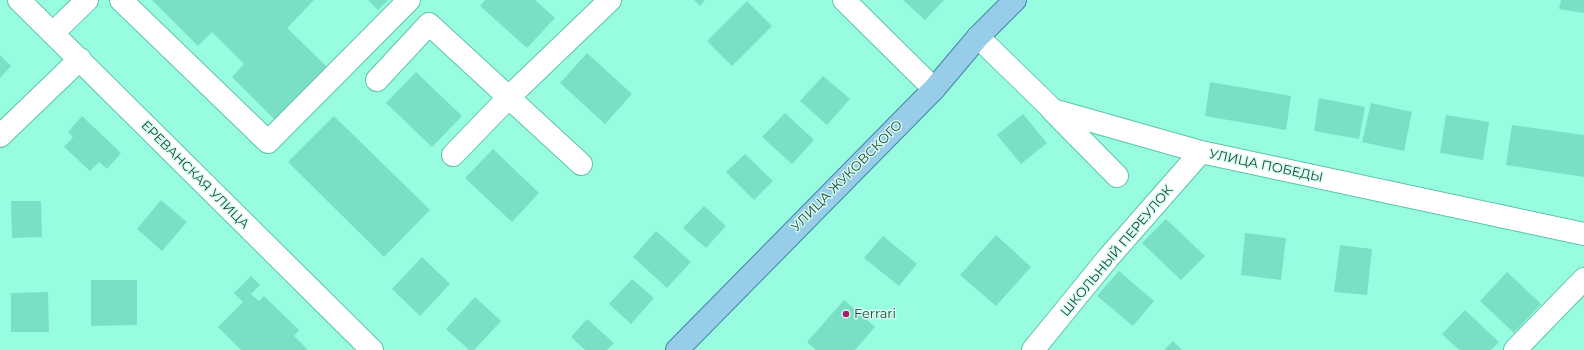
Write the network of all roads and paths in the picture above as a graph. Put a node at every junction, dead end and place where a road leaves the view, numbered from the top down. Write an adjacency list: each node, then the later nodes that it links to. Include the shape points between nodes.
1 (19, 0): 8 (street, ЕРЕВАНСКАЯ УЛИЦА)
2 (87, 0): 8 (street)
3 (121, 0): 4 (street, via 268,142)
4 (409, 0)
5 (610, 0): 13 (street)
6 (844, 0): 12 (street)
7 (1015, 0): 9 (main road, УЛИЦА ЖУКОВСКОГО)
8 (53, 33): 10 (street, ЕРЕВАНСКАЯ УЛИЦА)
9 (978, 37): 12 (main road, УЛИЦА ЖУКОВСКОГО); 14 (street, УЛИЦА ПОБЕДЫ)
10 (80, 59): 15 (street); 22 (street, ЕРЕВАНСКАЯ УЛИЦА)
11 (377, 80): 13 (street, via 429,24)
12 (934, 88): 23 (main road, УЛИЦА ЖУКОВСКОГО)
13 (509, 98): 17 (street); 18 (street)
14 (1053, 110): 16 (street, УЛИЦА ПОБЕДЫ); 19 (street)
15 (0, 136)
16 (1201, 152): 20 (street, УЛИЦА ПОБЕДЫ); 24 (street, ШКОЛЬНЫЙ ПЕРЕУЛОК, via 1108,258)
17 (453, 155)
18 (581, 164)
19 (1117, 176)
20 (1584, 234)
21 (1584, 279): 25 (street)
22 (372, 350)
23 (677, 350)
24 (1033, 350)
25 (1515, 350)

